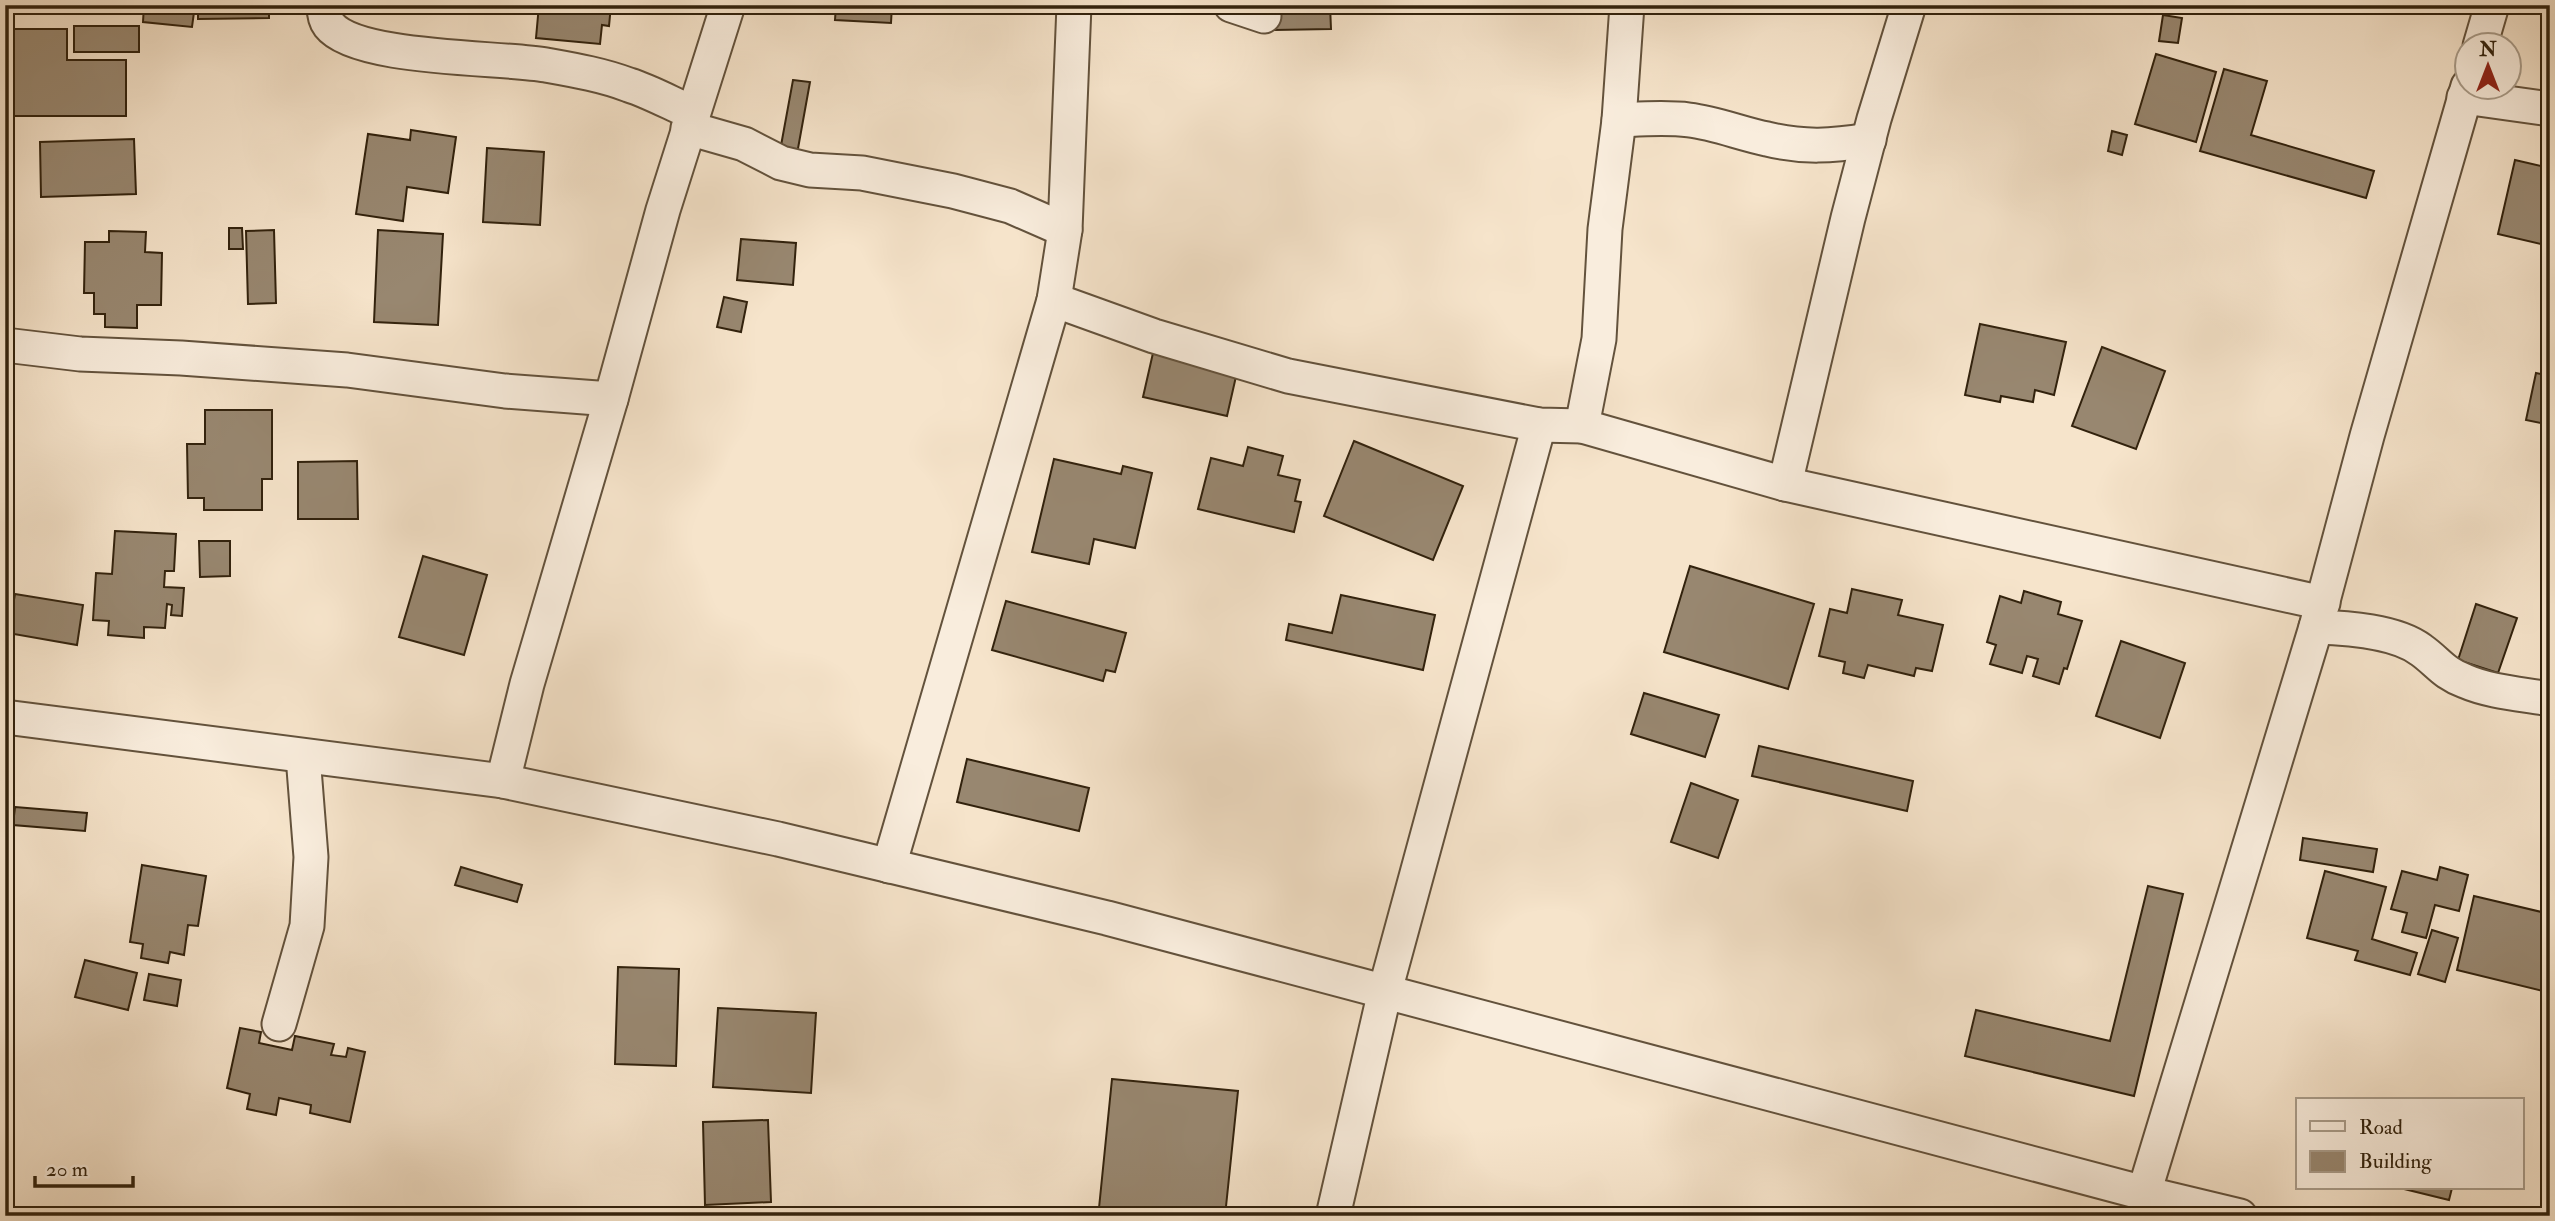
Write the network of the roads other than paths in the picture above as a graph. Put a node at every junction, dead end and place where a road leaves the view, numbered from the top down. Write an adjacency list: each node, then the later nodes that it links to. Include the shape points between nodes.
1 (324, 5): 13 (street, via 331,28 374,48 580,72 629,85)
2 (728, 5): 13 (street)
3 (1074, 5): 16 (street)
4 (1231, 5): 8 (street)
5 (1628, 5): 14 (street)
6 (1909, 5): 15 (street)
7 (2492, 5): 9 (street)
8 (1264, 16)
9 (2484, 32)
10 (2463, 102): 23 (street)
11 (2515, 102): 12 (street)
12 (2550, 110)
13 (691, 120): 16 (street, via 781,163 953,191 1010,206); 19 (street)
14 (1619, 120): 15 (street, via 1691,120 1809,146); 21 (street, via 1605,229 1599,339)
15 (1869, 139): 22 (street)
16 (1065, 230): 17 (street)
17 (1054, 300): 20 (street, via 1153,336 1288,376); 28 (street)
18 (5, 345): 19 (street, via 80,354 347,370)
19 (611, 400): 27 (street)
20 (1539, 425): 21 (street); 29 (street)
21 (1582, 426): 22 (street)
22 (1785, 484): 23 (street)
23 (2320, 615): 24 (street, via 2342,628 2403,640 2466,682); 31 (street)
24 (2550, 699)
25 (5, 718): 26 (street)
26 (303, 756): 27 (street); 30 (street, via 311,857 307,926)
27 (503, 781): 28 (street)
28 (889, 866): 29 (street)
29 (1385, 991): 31 (street); 32 (street)
30 (279, 1024)
31 (2144, 1193): 33 (street)
32 (1333, 1216)
33 (2240, 1216)

